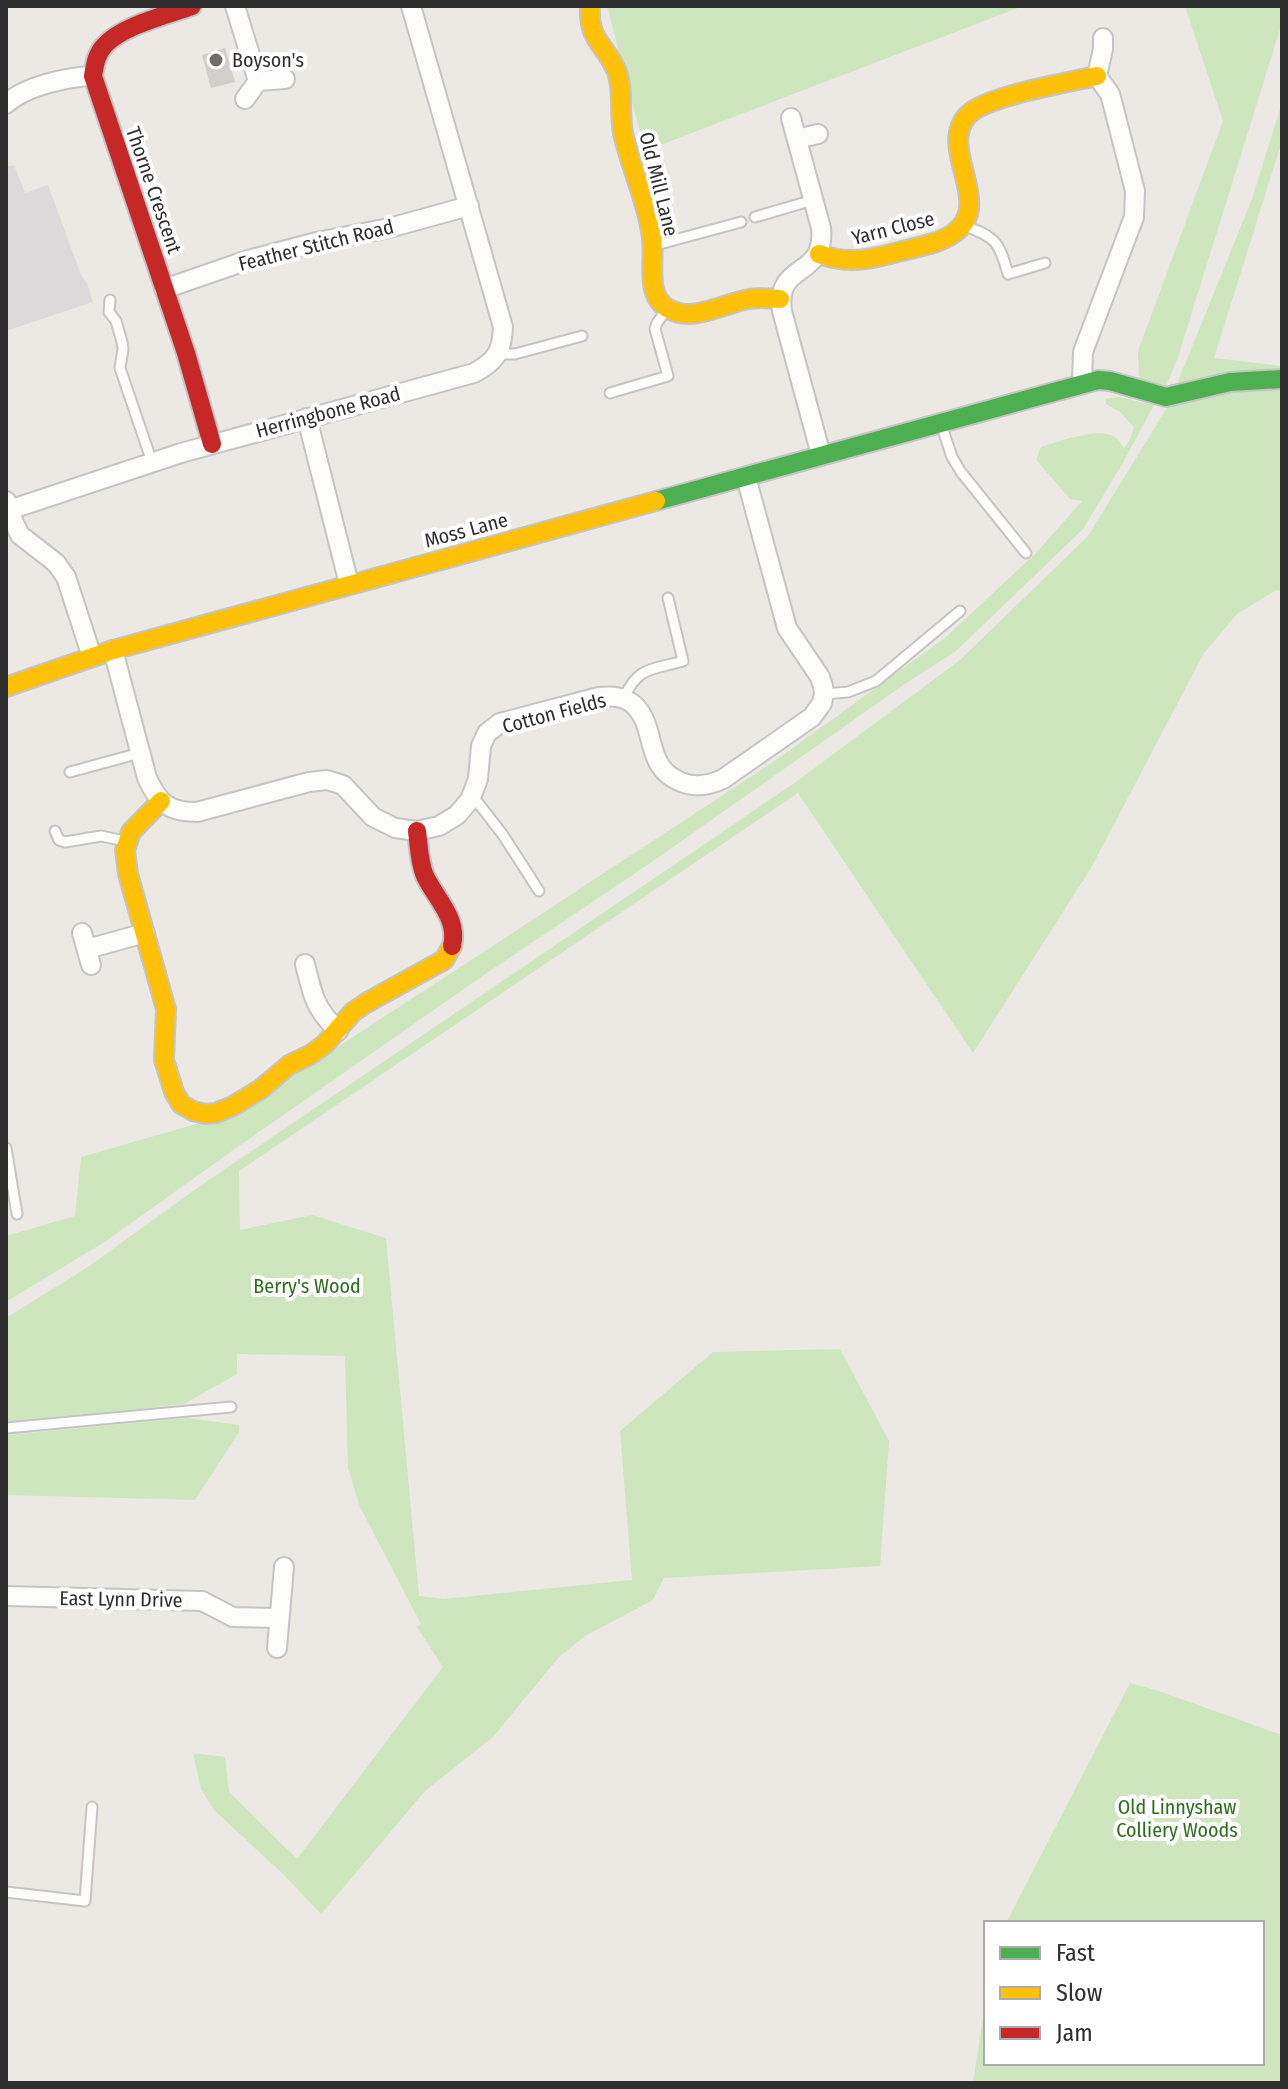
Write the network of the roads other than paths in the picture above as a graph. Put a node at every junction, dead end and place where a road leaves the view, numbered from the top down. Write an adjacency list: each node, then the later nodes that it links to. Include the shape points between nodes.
1 (192, 6): 6 (street, via 116,34 100,50)
2 (235, 6): 9 (street)
3 (411, 6): 16 (street)
4 (590, 6): 20 (street, Old Mill Lane, via 590,30 619,79 620,116)
5 (1103, 38): 7 (street)
6 (93, 76): 11 (street, via 70,77 17,95); 23 (street, Thorne Crescent)
7 (1097, 76): 19 (street, Yarn Close, via 990,102 971,112 960,125 958,146 971,195); 30 (street, via 1110,94 1135,191 1134,217 1083,352)
8 (285, 79): 9 (street)
9 (258, 81): 10 (street)
10 (245, 99)
11 (6, 104)
12 (791, 118): 14 (street)
13 (818, 134): 14 (street)
14 (797, 139): 15 (street)
15 (814, 200): 17 (lane); 21 (street, via 822,240)
16 (469, 206): 23 (street, Feather Stitch Road, via 248,260); 28 (street, via 503,327)
17 (755, 217)
18 (741, 222): 20 (lane)
19 (962, 225): 21 (street, Yarn Close, via 944,239 869,261); 22 (lane, via 996,242 1008,274)
20 (653, 246): 26 (street, Old Mill Lane, via 653,285)
21 (819, 254): 24 (street, via 787,280)
22 (1045, 263)
23 (164, 289): 34 (street, Thorne Crescent)
24 (780, 299): 26 (street, via 747,299 696,314); 35 (street)
25 (110, 300): 36 (lane, via 109,312 123,349 120,368)
26 (668, 309): 31 (lane, via 655,329 668,376)
27 (582, 336): 28 (lane)
28 (498, 354): 32 (street, Herringbone Road, via 474,373)
29 (1282, 379): 30 (street, Moss Lane, via 1230,382 1166,397 1110,381)
30 (1082, 383): 33 (street, Moss Lane)
31 (610, 393)
32 (307, 418): 34 (street, Herringbone Road); 40 (street)
33 (940, 424): 35 (street, Moss Lane); 39 (lane, via 961,472)
34 (212, 444): 36 (street, Herringbone Road)
35 (821, 455): 37 (street, Moss Lane)
36 (152, 462): 38 (street, Herringbone Road)
37 (746, 477): 40 (street, Moss Lane); 46 (street, via 787,628 820,677)
38 (9, 515): 44 (street, via 20,535 62,570)
39 (1026, 553)
40 (349, 584): 43 (street, Moss Lane)
41 (668, 598): 47 (lane, via 683,661 636,676)
42 (960, 611): 46 (lane, via 876,681)
43 (113, 650): 44 (street, Moss Lane); 48 (street)
44 (92, 657): 45 (street, Moss Lane)
45 (6, 687)
46 (824, 694): 47 (street, Cotton Fields, via 812,717 723,779 706,785 675,780 659,766 640,714)
47 (624, 698): 50 (street, Cotton Fields, via 599,697 500,723 481,746)
48 (140, 753): 49 (lane); 51 (street)
49 (70, 772)
50 (472, 795): 53 (street, via 457,815); 55 (lane)
51 (161, 801): 53 (street, via 181,812 197,812 327,780 343,785 373,817); 54 (street)
52 (55, 831): 54 (lane, via 65,842 101,836)
53 (417, 831): 59 (street, via 425,875 452,921 455,945 444,960 353,1012)
54 (128, 842): 56 (street, via 128,874)
55 (539, 891)
56 (145, 933): 57 (street); 59 (street, via 166,1009 164,1060 174,1092 193,1111 216,1113 233,1106)
57 (87, 949)
58 (305, 964): 59 (street, via 314,1001)
59 (338, 1031)
60 (6, 1148): 61 (lane)
61 (17, 1214)
62 (231, 1407): 63 (lane)
63 (6, 1428)
64 (284, 1567): 66 (street)
65 (6, 1596): 66 (street, East Lynn Drive, via 202,1601 233,1617)
66 (279, 1618): 67 (street)
67 (277, 1648)
68 (92, 1807): 69 (lane, via 85,1901)
69 (6, 1892)

